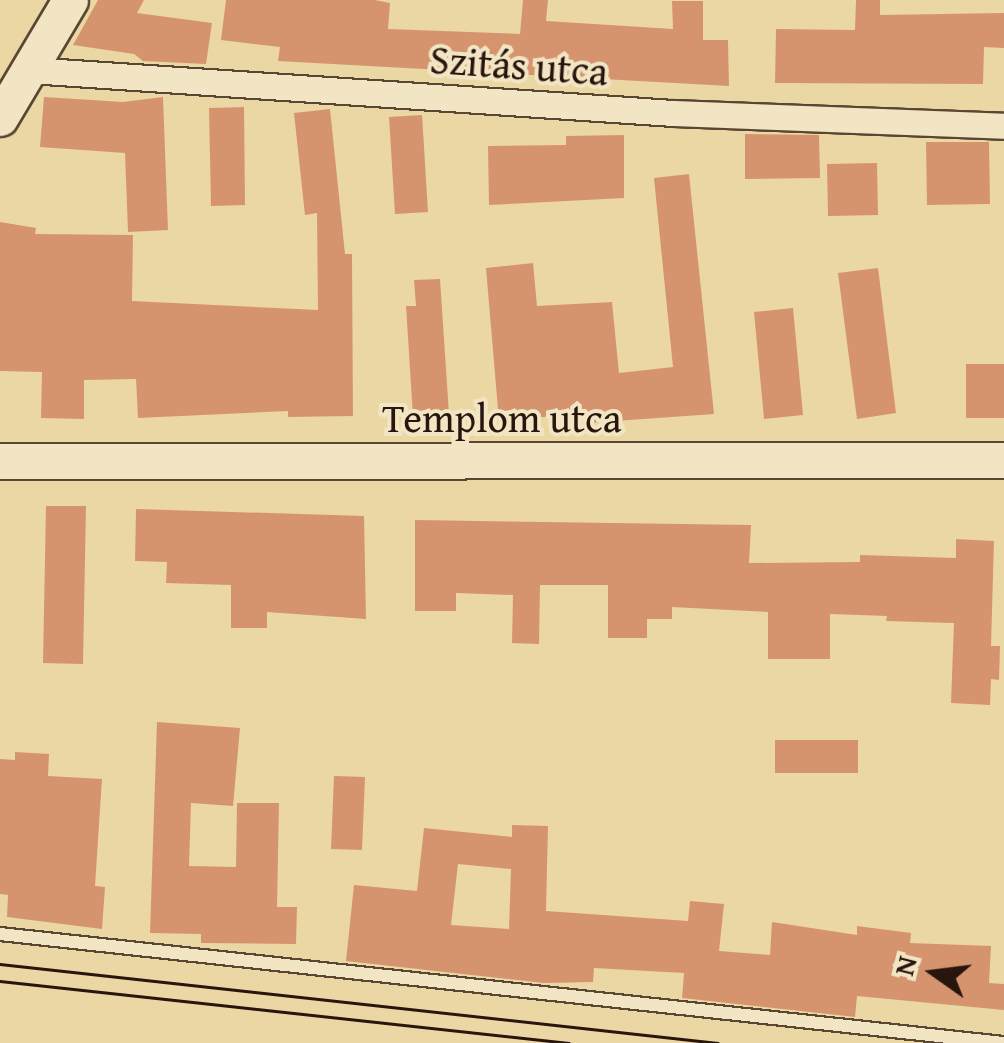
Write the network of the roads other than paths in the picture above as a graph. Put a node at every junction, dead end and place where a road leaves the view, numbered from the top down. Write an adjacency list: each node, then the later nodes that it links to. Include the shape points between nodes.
1 (70, 0): 2 (main road)
2 (29, 70): 3 (main road); 4 (street, Szitás utca, via 673,112)
3 (0, 118)
4 (1004, 126)
5 (1004, 460): 6 (main road, Templom utca)
6 (0, 462)
7 (0, 934): 8 (lane)
8 (1004, 1043)

